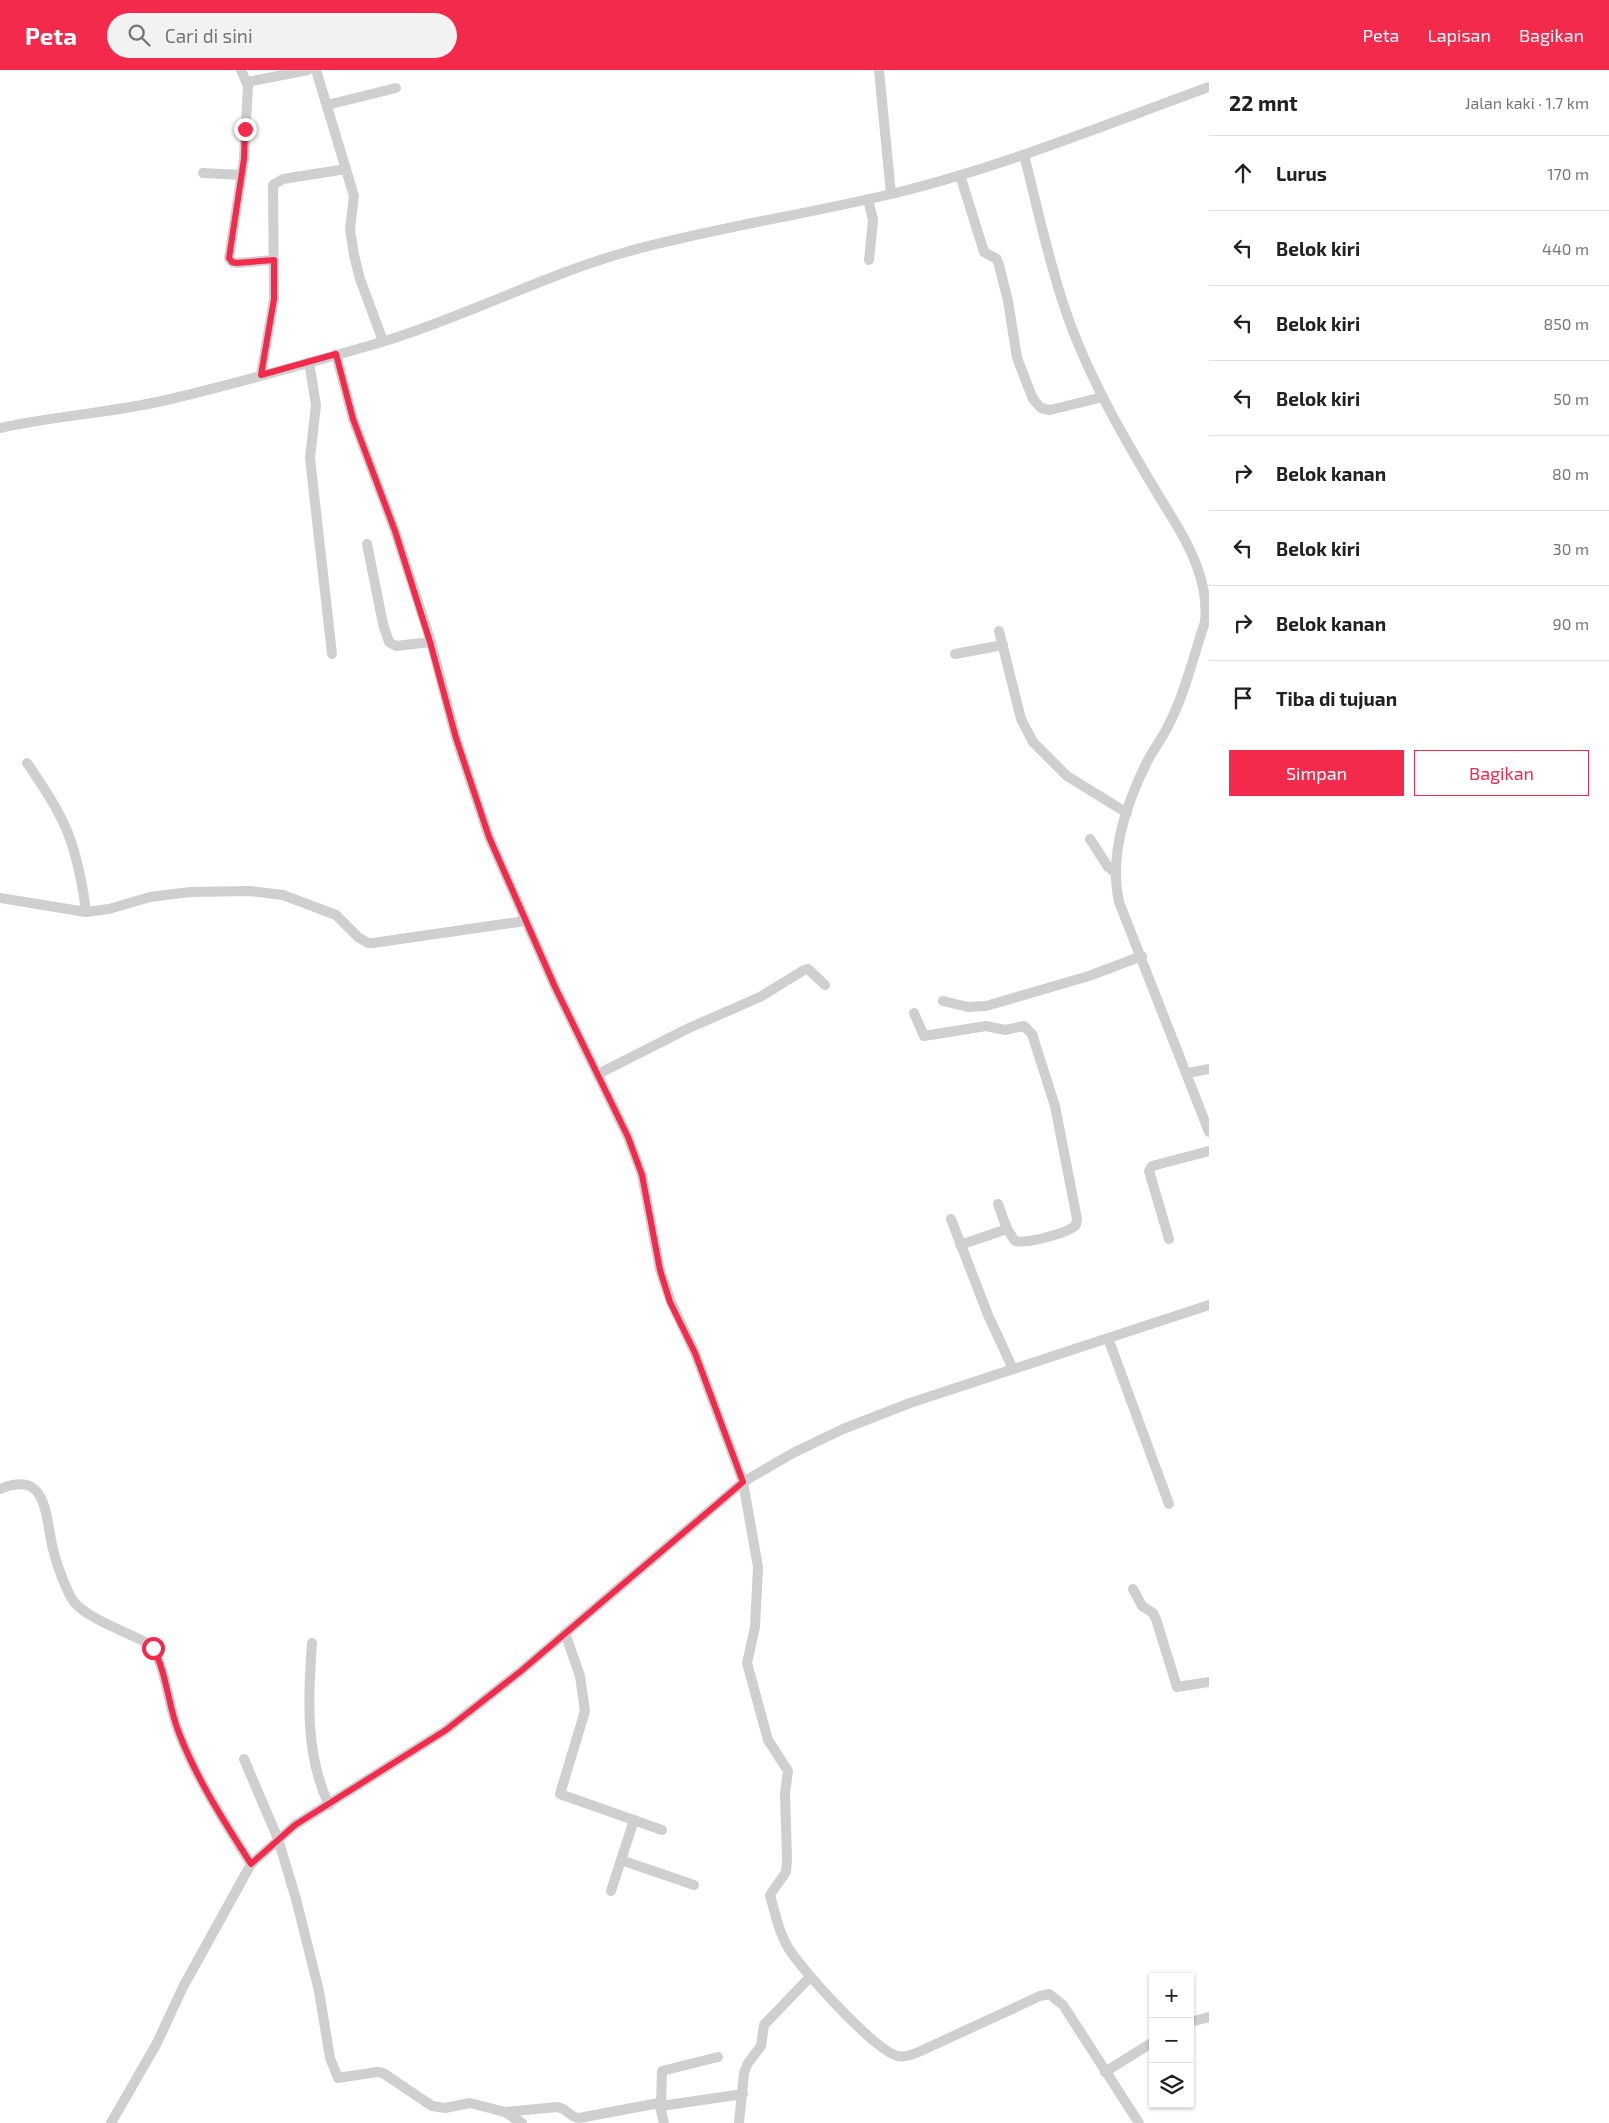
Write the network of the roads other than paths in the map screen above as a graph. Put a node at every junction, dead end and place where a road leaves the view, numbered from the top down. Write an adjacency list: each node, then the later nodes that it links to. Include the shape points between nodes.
1 (242, 70): 5 (street)
2 (308, 70): 5 (street)
3 (316, 70): 8 (street)
4 (880, 70): 14 (street)
5 (247, 82): 13 (street)
6 (1209, 87): 9 (street)
7 (396, 88): 8 (street)
8 (326, 105): 10 (street)
9 (1024, 155): 12 (street); 22 (street, via 1065,310)
10 (346, 168): 16 (street, via 274,183); 18 (street, via 354,196 350,229 354,255)
11 (203, 173): 13 (street)
12 (960, 174): 14 (street); 22 (street, via 984,252 997,259 1000,265 1017,358 1033,399 1041,408 1050,410)
13 (242, 175): 16 (street, via 229,258 236,263)
14 (891, 194): 15 (street)
15 (868, 199): 17 (street, via 872,220); 18 (street, via 628,252 567,271)
16 (274, 260): 21 (street, via 274,299)
17 (869, 260)
18 (383, 341): 19 (street)
19 (336, 354): 20 (street); 27 (street, via 353,419 395,531)
20 (310, 362): 21 (street); 29 (street, via 316,405 310,458)
21 (261, 375): 23 (street, via 159,402)
22 (1103, 398): 25 (street, via 1200,568 1208,598)
23 (0, 428)
24 (367, 544): 27 (street, via 389,642 396,646)
25 (1207, 622): 32 (street, via 1168,726 1147,761)
26 (999, 631): 28 (street)
27 (430, 642): 37 (street, via 456,738 489,837)
28 (1003, 645): 30 (street); 32 (street, via 1021,719 1033,742 1067,776)
29 (332, 654)
30 (955, 654)
31 (27, 763): 36 (street, via 59,814 70,840)
32 (1127, 813): 34 (street)
33 (1090, 838): 34 (street, via 1100,856)
34 (1116, 873): 38 (street, via 1119,902)
35 (0, 898): 36 (street)
36 (86, 912): 37 (street, via 150,897 190,892 250,891 288,896 336,915 368,943)
37 (525, 921): 43 (street)
38 (1142, 956): 40 (street, via 1089,976 986,1006 968,1007); 44 (street)
39 (825, 985): 43 (street, via 808,969 804,970 760,997)
40 (944, 1001)
41 (914, 1013): 49 (street, via 924,1036 993,1026 1005,1030 1024,1026 1032,1034 1055,1106 1077,1218 1076,1225 1066,1232 1023,1241 1016,1241)
42 (1209, 1069): 44 (street)
43 (598, 1074): 55 (street, via 642,1175 660,1270 670,1302 695,1353)
44 (1188, 1074): 45 (street)
45 (1209, 1132)
46 (1209, 1151): 50 (street, via 1152,1166 1149,1171)
47 (998, 1204): 49 (street)
48 (951, 1219): 51 (street)
49 (1007, 1229): 51 (street)
50 (1169, 1239)
51 (960, 1246): 54 (street)
52 (1209, 1305): 53 (street)
53 (1108, 1338): 54 (street); 57 (street)
54 (1013, 1369): 55 (street, via 843,1429)
55 (743, 1482): 59 (street); 71 (street, via 758,1567 755,1628 747,1663 768,1740 788,1771 785,1793 786,1872 770,1895 789,1949)
56 (0, 1489): 68 (street, via 24,1484 41,1498 53,1551 72,1598 79,1607 153,1648 178,1732 192,1763 212,1803)
57 (1169, 1504)
58 (1133, 1590): 61 (street, via 1142,1606 1156,1618 1177,1687)
59 (564, 1633): 63 (street, via 446,1730); 64 (street, via 580,1676 585,1711 560,1794)
60 (312, 1643): 63 (street, via 308,1696 311,1737 322,1791)
61 (1209, 1682)
62 (244, 1760): 66 (street)
63 (329, 1805): 66 (street)
64 (634, 1820): 65 (street); 67 (street)
65 (662, 1830)
66 (278, 1839): 68 (street); 79 (street, via 306,1935 330,2058 338,2078 380,2072 435,2108 470,2103)
67 (621, 1860): 69 (street); 70 (street)
68 (251, 1864): 80 (street)
69 (694, 1886)
70 (610, 1891)
71 (810, 1977): 76 (street, via 873,2040 898,2056 923,2050 1049,1994 1063,2005); 77 (street, via 764,2025 760,2046 746,2068)
72 (1209, 2016): 73 (street)
73 (1194, 2021)
74 (1149, 2044): 76 (street)
75 (718, 2057): 78 (street, via 662,2071)
76 (1105, 2072): 84 (street)
77 (743, 2094): 78 (street); 83 (street)
78 (661, 2106): 79 (street, via 655,2103 579,2118 557,2107); 82 (street)
79 (505, 2112): 81 (street)
80 (111, 2123)
81 (522, 2123)
82 (664, 2123)
83 (739, 2123)
84 (1140, 2123)

